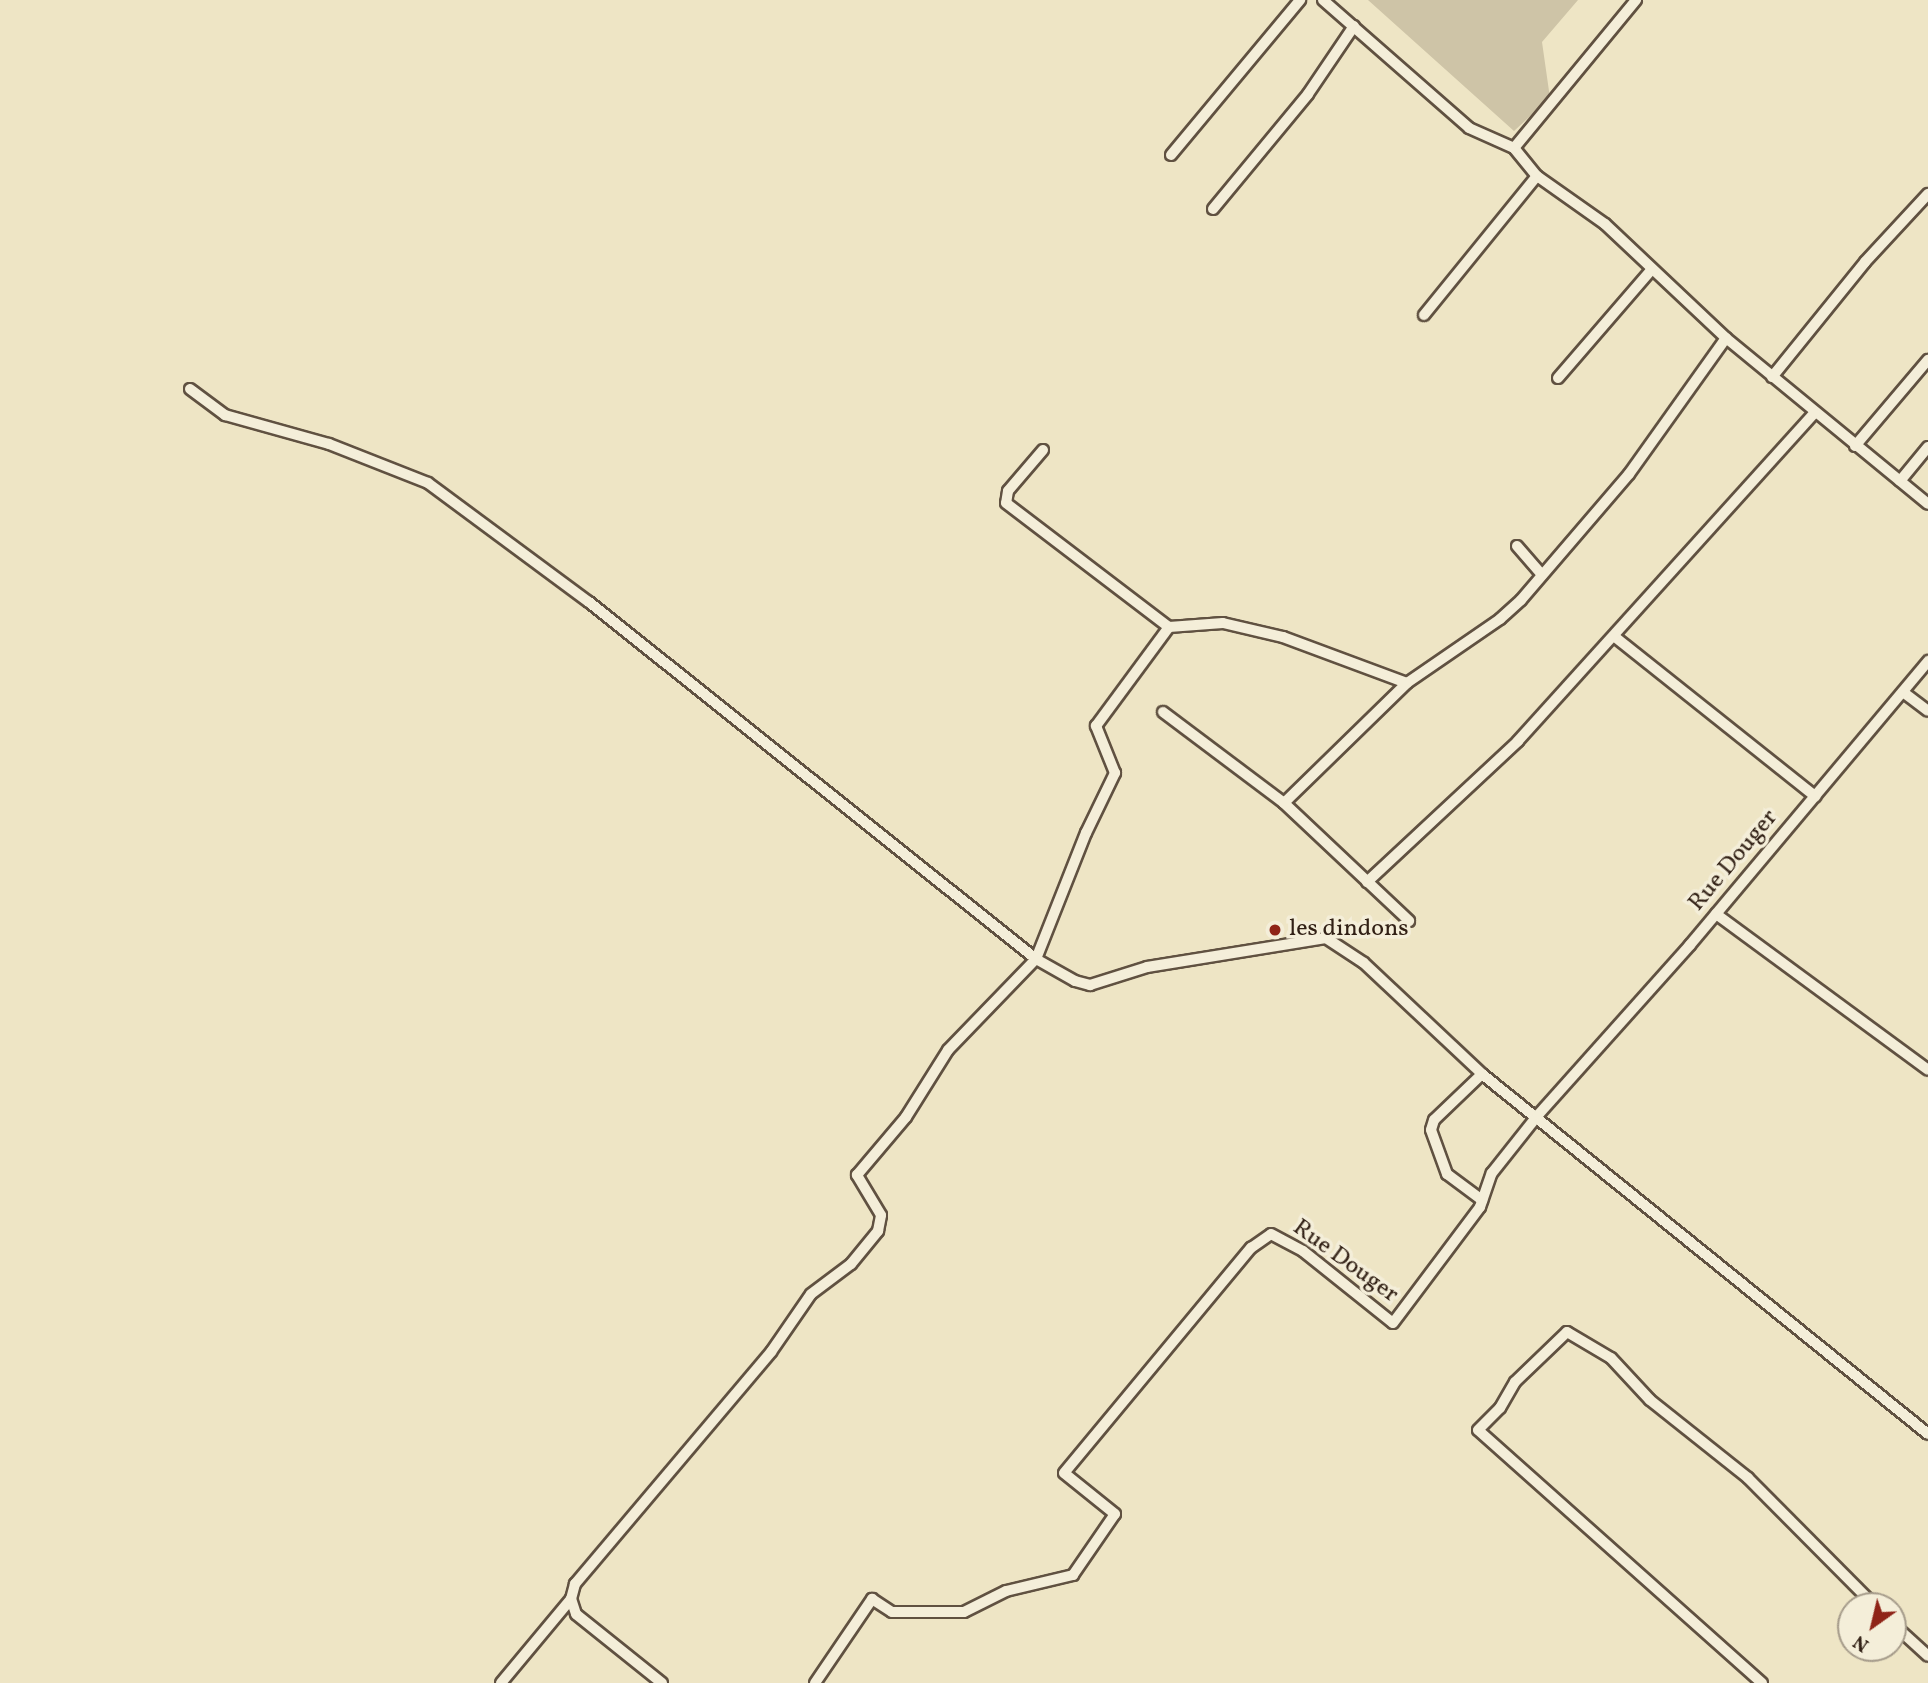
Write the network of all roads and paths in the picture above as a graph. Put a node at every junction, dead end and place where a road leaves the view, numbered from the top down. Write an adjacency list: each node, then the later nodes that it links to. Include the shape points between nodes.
1 (1300, 0): 6 (street)
2 (1323, 0): 4 (street)
3 (1636, 0): 5 (street)
4 (1354, 26): 5 (street, via 1469,128); 9 (street, via 1308,94)
5 (1514, 148): 7 (street)
6 (1171, 155)
7 (1538, 176): 10 (street, via 1605,224); 11 (street)
8 (1928, 194): 14 (street, via 1857,271)
9 (1213, 209)
10 (1652, 269): 12 (street); 15 (street)
11 (1424, 315)
12 (1726, 338): 14 (street); 24 (street, via 1629,474)
13 (1928, 360): 18 (street)
14 (1772, 377): 17 (street)
15 (1558, 378)
16 (190, 389): 37 (street, via 225,415 329,444 428,483 589,603)
17 (1814, 413): 18 (street); 26 (street)
18 (1855, 446): 21 (street)
19 (1928, 447): 21 (street)
20 (1044, 450): 25 (street, via 1008,491 1006,503)
21 (1900, 481): 22 (street)
22 (1928, 504)
23 (1517, 547): 24 (street)
24 (1542, 575): 28 (street, via 1500,619)
25 (1169, 627): 28 (street, via 1223,623); 37 (street, via 1096,726 1115,774 1086,833)
26 (1615, 637): 32 (street); 34 (street, via 1518,741)
27 (1928, 661): 29 (street, Rue Douger)
28 (1407, 684): 33 (street)
29 (1903, 692): 30 (street); 32 (street, Rue Douger)
30 (1928, 711)
31 (1163, 712): 33 (street)
32 (1815, 796): 35 (street, Rue Douger)
33 (1284, 803): 34 (street)
34 (1367, 882): 36 (street)
35 (1716, 914): 38 (street); 40 (street, Rue Douger)
36 (1409, 921)
37 (1036, 960): 39 (street, via 1090,985 1147,967 1326,938 1364,963); 44 (street, via 948,1050 906,1117 857,1175 881,1215 878,1231 850,1264 811,1294 771,1352 626,1518 575,1584)
38 (1928, 1070)
39 (1482, 1073): 40 (street); 41 (street, via 1434,1120 1431,1130 1447,1174)
40 (1538, 1115): 41 (street, Rue Douger, via 1492,1174); 42 (street)
41 (1482, 1200): 49 (street, Rue Douger, via 1393,1323 1271,1234 1251,1248 1064,1473 1115,1514 1073,1575 1006,1591 964,1612 892,1612 872,1599)
42 (1928, 1434)
43 (1861, 1592): 50 (street, via 1748,1478 1650,1400 1611,1357 1567,1332 1515,1382 1500,1408 1478,1430)
44 (571, 1599): 47 (street); 48 (street, via 576,1614)
45 (1907, 1637): 46 (street)
46 (1928, 1656)
47 (501, 1683)
48 (663, 1683)
49 (815, 1683)
50 (1762, 1683)

